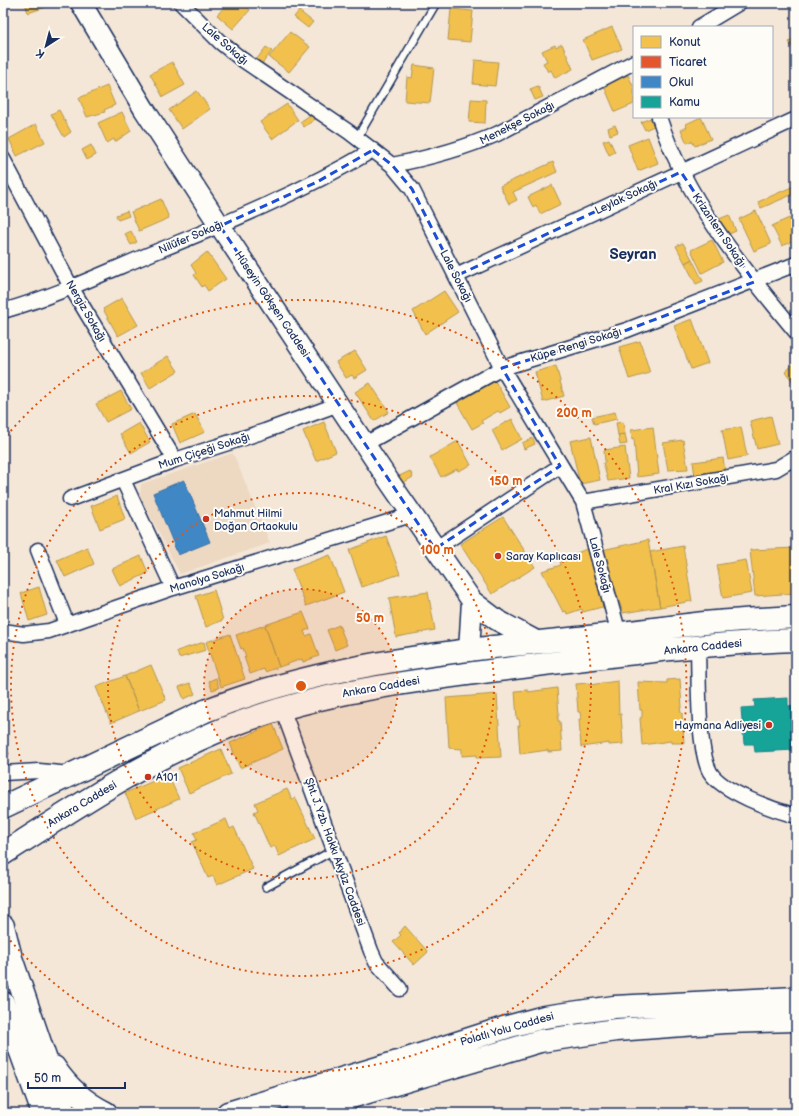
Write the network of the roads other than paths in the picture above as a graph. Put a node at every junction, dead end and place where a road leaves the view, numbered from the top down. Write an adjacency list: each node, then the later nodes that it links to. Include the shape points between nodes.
1 (81, 3): 14 (street, Hüseyin Gökşen Caddesi, via 144,109)
2 (181, 3): 9 (street, Lale Sokağı, via 240,58)
3 (436, 3): 9 (lane)
4 (739, 3): 5 (street)
5 (701, 26)
6 (633, 63): 12 (street, Menekşe Sokağı, via 486,139 454,151)
7 (659, 118): 13 (street, Krizantem Sokağı)
8 (796, 119): 13 (street, Leylak Sokağı)
9 (357, 138): 10 (street, Lale Sokağı)
10 (373, 150): 12 (street, Lale Sokağı); 14 (street, Nilüfer Sokağı, via 317,182)
11 (3, 159): 18 (street, Nergiz Sokağı)
12 (392, 165): 16 (street, Lale Sokağı, via 412,188)
13 (681, 172): 16 (street, Leylak Sokağı); 17 (street, Krizantem Sokağı)
14 (220, 226): 18 (street, Nilüfer Sokağı); 22 (street, Hüseyin Gökşen Caddesi)
15 (796, 264): 17 (street, Küpe Rengi Sokağı)
16 (456, 276): 21 (street, Lale Sokağı)
17 (754, 282): 20 (street, Krizantem Sokağı); 21 (street, Küpe Rengi Sokağı, via 627,330)
18 (71, 287): 19 (street, Nilüfer Sokağı); 25 (street, Nergiz Sokağı)
19 (3, 311)
20 (796, 332)
21 (502, 368): 23 (street, Küpe Rengi Sokağı); 26 (street, Lale Sokağı)
22 (339, 404): 23 (street, Hüseyin Gökşen Caddesi); 25 (street, Mum Çiçeği Sokağı)
23 (365, 444): 32 (street, Hüseyin Gökşen Caddesi)
24 (796, 457): 27 (street, Kral Kızı Sokağı)
25 (175, 460): 29 (street, Mum Çiçeği Sokağı)
26 (560, 466): 31 (street, Lale Sokağı); 33 (street)
27 (776, 469): 28 (street); 31 (street, Kral Kızı Sokağı)
28 (796, 470)
29 (123, 480): 30 (street, Mum Çiçeği Sokağı); 35 (street)
30 (70, 499)
31 (583, 502): 40 (street, Lale Sokağı)
32 (411, 515): 33 (street, Hüseyin Gökşen Caddesi); 35 (street, Manolya Sokağı)
33 (435, 549): 36 (street, Hüseyin Gökşen Caddesi)
34 (38, 550): 38 (street)
35 (173, 588): 38 (street, Manolya Sokağı)
36 (472, 601): 42 (street, Hüseyin Gökşen Caddesi, via 497,620); 44 (street)
37 (796, 617): 40 (main road, Ankara Caddesi, via 705,623)
38 (67, 624): 39 (street, Manolya Sokağı, via 37,634)
39 (3, 630)
40 (619, 634): 42 (main road, Ankara Caddesi)
41 (796, 640): 43 (main road, Ankara Caddesi)
42 (538, 642): 44 (main road, Ankara Caddesi)
43 (698, 647): 45 (main road, Ankara Caddesi, via 431,678 335,695); 49 (street, via 702,744 709,770 720,782 743,796 777,811)
44 (469, 651): 47 (main road, Ankara Caddesi, via 369,666 275,687 206,711)
45 (282, 708): 50 (street, Şht. J. Yzb. Hakkı Akyüz Caddesi); 51 (main road, Ankara Caddesi, via 211,735 147,766)
46 (3, 773): 47 (street, via 39,771)
47 (73, 774): 48 (main road, Ankara Caddesi)
48 (3, 807)
49 (796, 816)
50 (334, 850): 52 (lane); 54 (street, Şht. J. Yzb. Hakkı Akyüz Caddesi, via 376,962)
51 (3, 854)
52 (266, 887)
53 (3, 926): 58 (main road, via 11,958)
54 (400, 989)
55 (796, 998): 62 (main road, Polatlı Yolu Caddesi, via 614,1008 544,1017)
56 (3, 1003): 59 (main road)
57 (796, 1020): 63 (main road, Polatlı Yolu Caddesi, via 616,1030 540,1041)
58 (42, 1049): 60 (main road); 61 (main road, via 75,1093)
59 (43, 1113)
60 (64, 1113)
61 (106, 1113)
62 (228, 1113)
63 (297, 1113)

